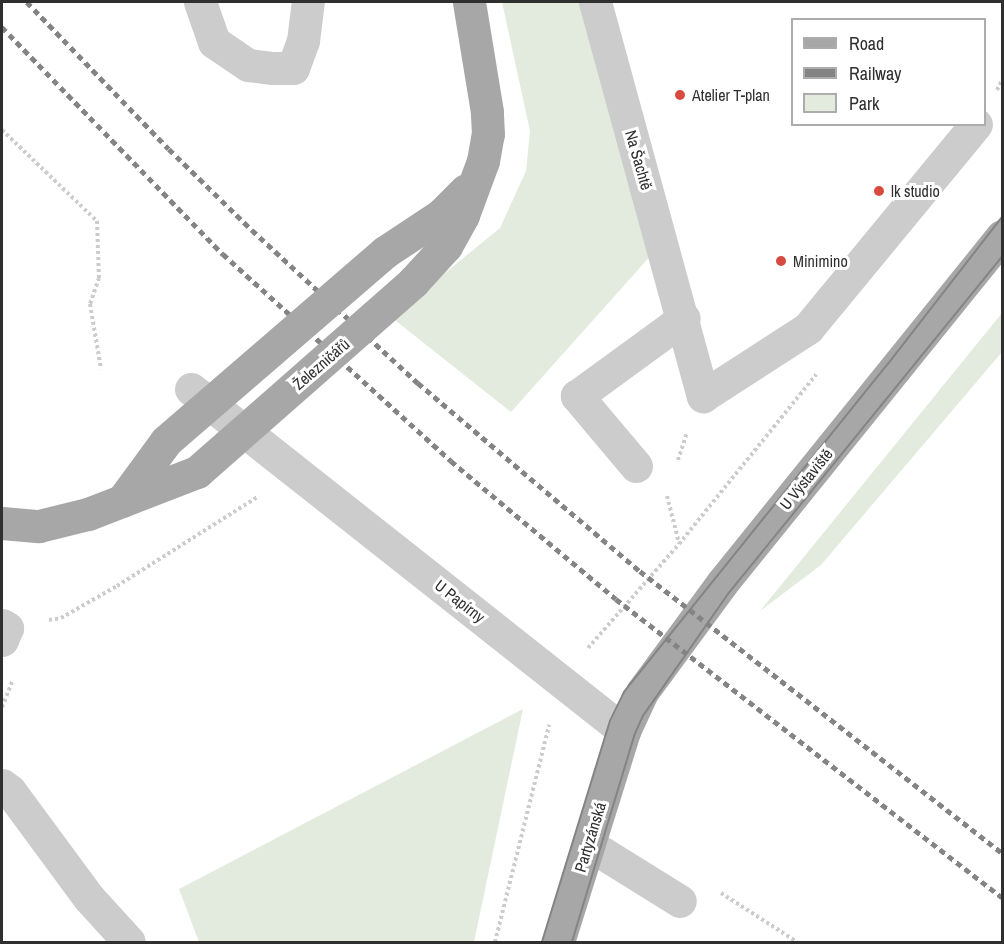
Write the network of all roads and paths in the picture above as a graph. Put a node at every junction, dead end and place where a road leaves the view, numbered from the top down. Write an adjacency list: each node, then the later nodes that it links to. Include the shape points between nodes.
1 (200, 2): 2 (street, via 214,42 248,65 273,68 293,68 303,41)
2 (308, 2)
3 (469, 2): 7 (main road, Železničářů, via 488,134)
4 (595, 2): 9 (street, Na Šachtě)
5 (975, 126): 9 (street, Na Šachtě, via 808,328 703,396)
6 (2, 130): 10 (path, via 97,221 99,278 90,304)
7 (476, 180): 17 (main road, bridge, via 441,215 385,252 166,441); 17 (main road, Železničářů, bridge, via 446,246 413,282 197,472)
8 (1002, 236): 21 (main road, U Výstaviště, via 722,583 642,692)
9 (684, 318): 14 (street, via 578,396)
10 (101, 369)
11 (191, 389): 15 (street, U Papírny)
12 (683, 442): 13 (path)
13 (677, 464)
14 (636, 466)
15 (296, 473): 19 (path, via 61,618); 20 (street, U Papírny)
16 (670, 485): 20 (path, via 667,496 679,544)
17 (122, 501): 18 (main road, Železničářů, via 39,526)
18 (2, 523)
19 (3, 631)
20 (560, 679): 21 (street, U Papírny); 26 (path)
21 (624, 731): 23 (main road, Partyzánská)
22 (2, 785): 25 (street, via 89,898)
23 (588, 844): 24 (street); 27 (main road, Partyzánská)
24 (680, 901): 28 (path, via 717,890)
25 (129, 942)
26 (495, 942)
27 (558, 942)
28 (797, 942)

